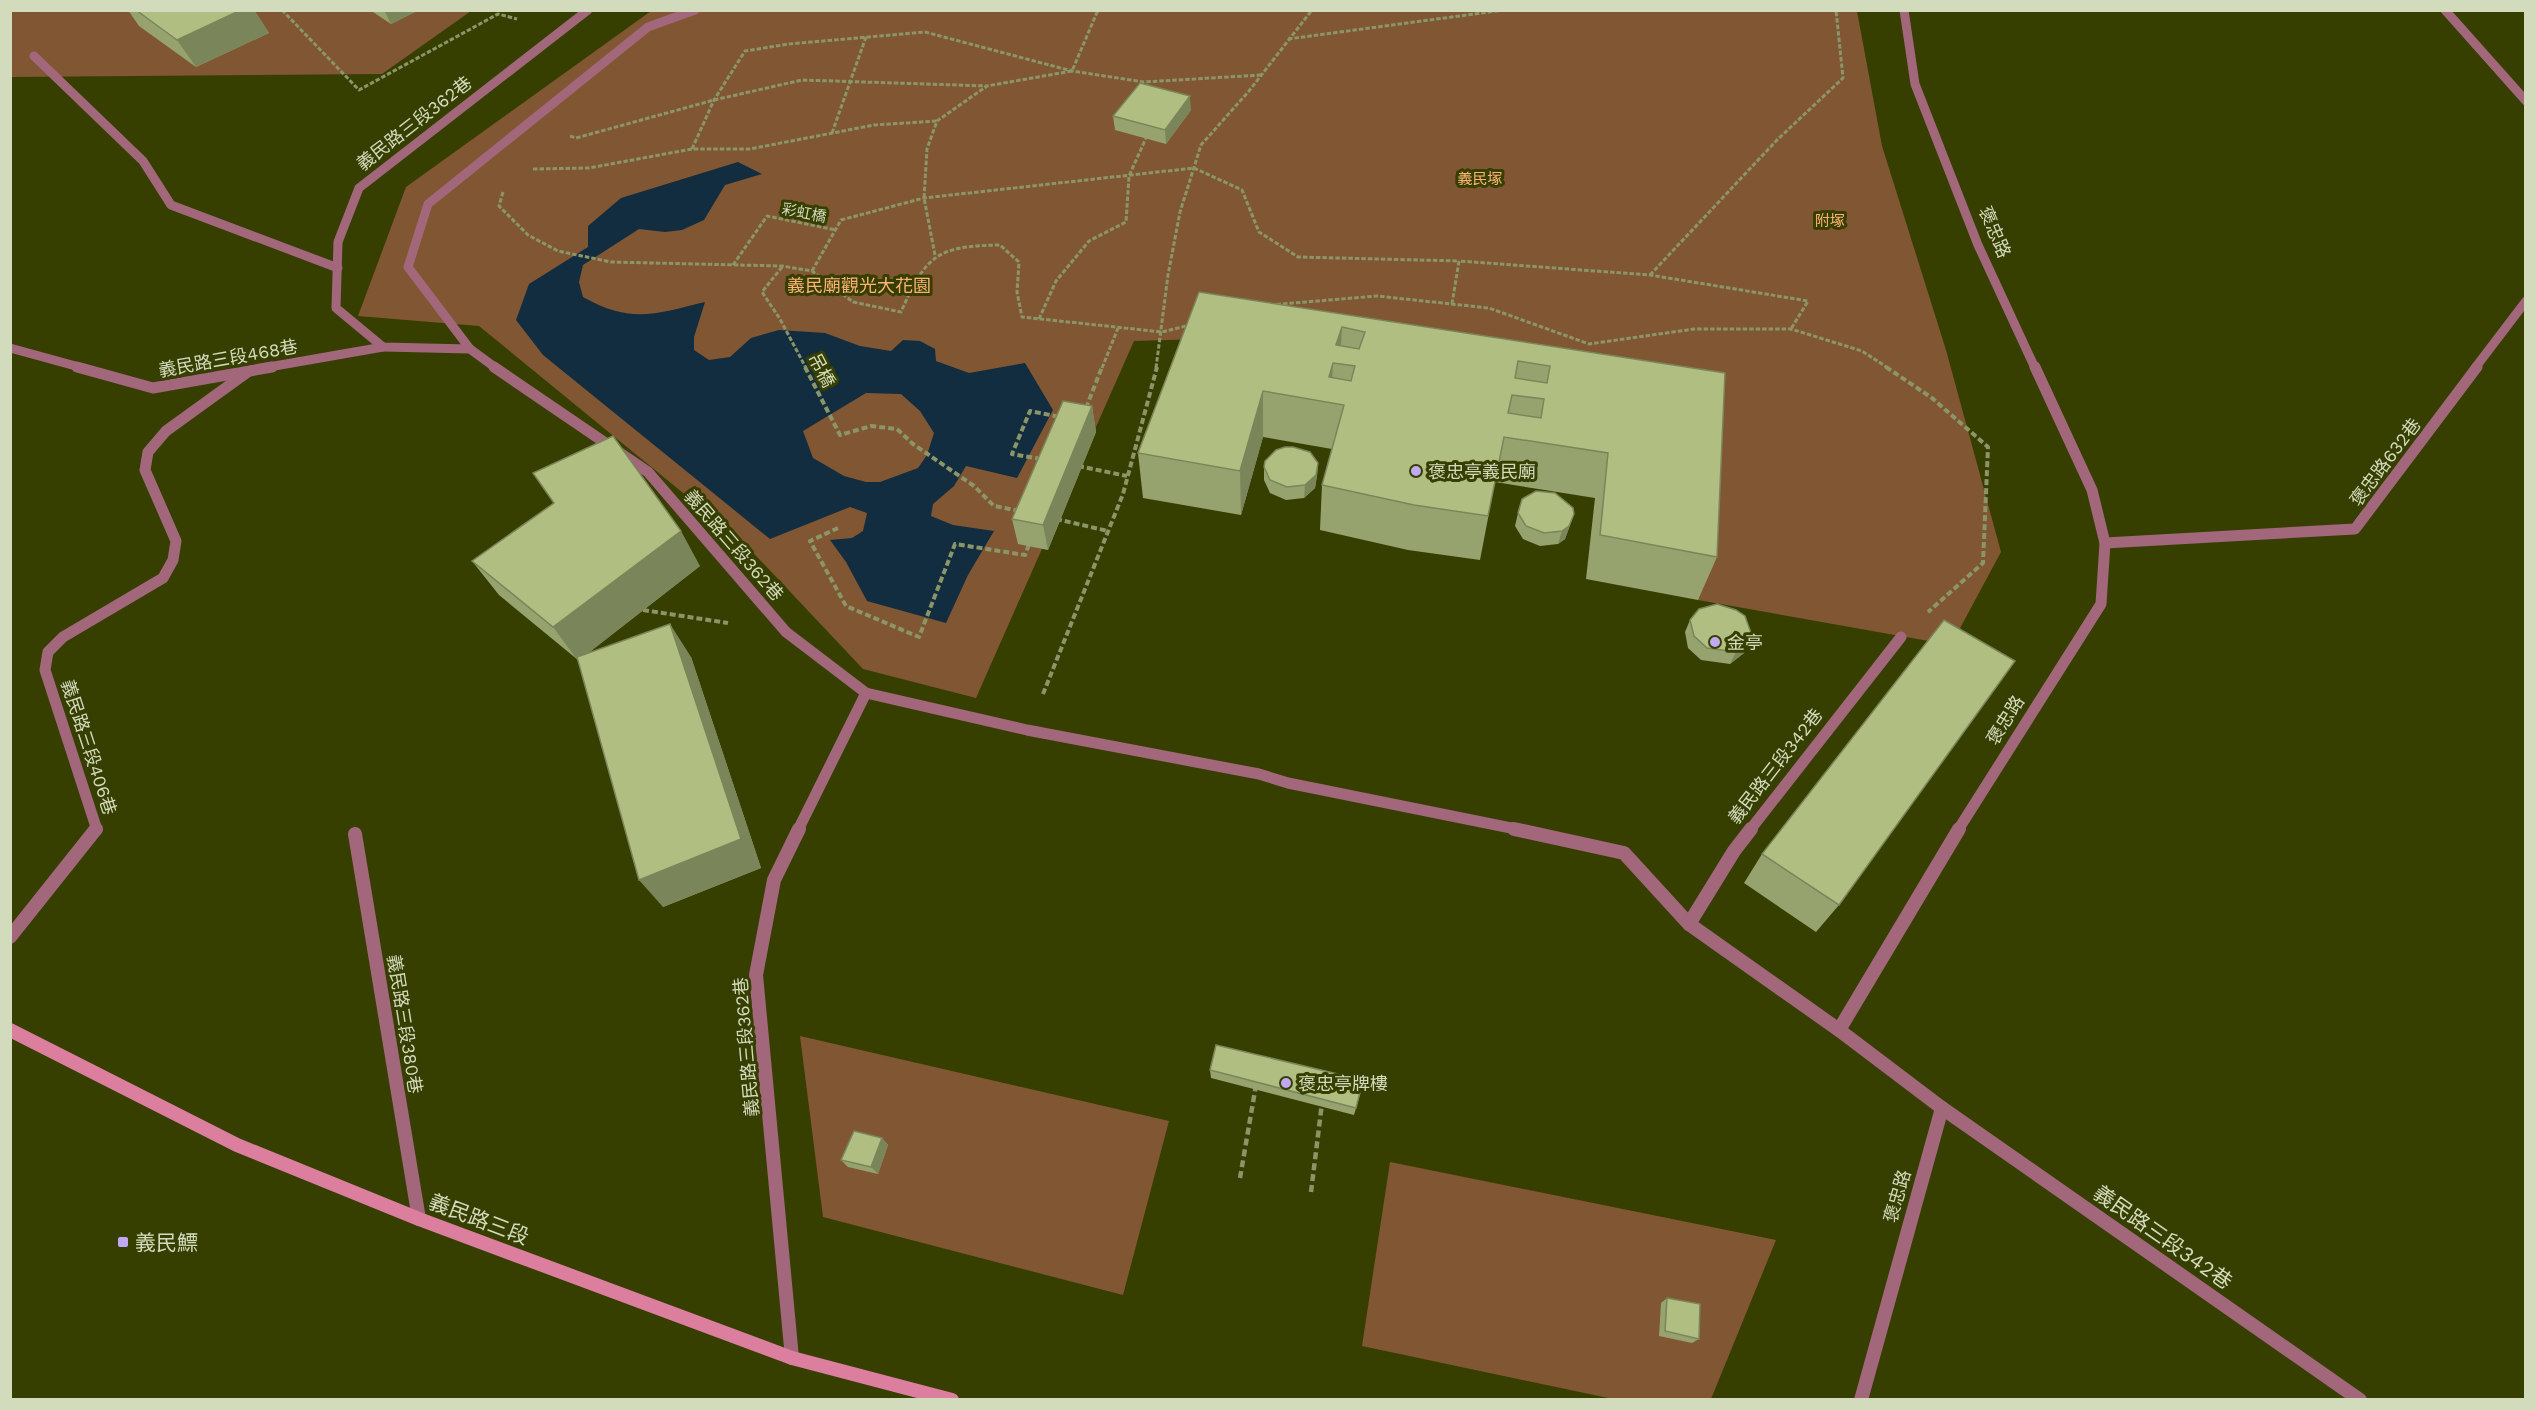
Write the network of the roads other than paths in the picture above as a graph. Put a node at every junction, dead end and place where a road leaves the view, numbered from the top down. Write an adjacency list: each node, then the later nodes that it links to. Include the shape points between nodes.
1 (588, 10): 7 (street, 義民路三段362巷, via 359,188 338,242)
2 (695, 10): 11 (street, 義民路三段362巷, via 648,27 428,204 408,267)
3 (1904, 10): 13 (street, 褒忠路, via 1915,84 1978,245 2092,490)
4 (2445, 10): 6 (street)
5 (34, 56): 7 (street, via 143,161 171,205)
6 (2526, 100)
7 (338, 268): 9 (street, 義民路三段362巷, via 336,308)
8 (2526, 301): 13 (street, 褒忠路632巷, via 2355,529)
9 (383, 347): 11 (street); 12 (street, 義民路三段468巷)
10 (10, 348): 12 (street, 義民路三段468巷, via 153,388)
11 (470, 349): 15 (street, 義民路三段362巷, via 648,472 786,632)
12 (249, 371): 18 (street, 義民路三段406巷, via 166,431 148,452 145,470 176,541 173,560 162,578 63,637 48,652 45,670 98,831)
13 (2105, 543): 20 (street, 褒忠路, via 2101,604 1939,861)
14 (1901, 637): 17 (street, 義民路三段342巷, via 1734,850)
15 (866, 693): 17 (street, via 1624,853); 23 (street, 義民路三段362巷, via 774,880 756,975)
16 (355, 834): 22 (street, 義民路三段380巷)
17 (1689, 924): 20 (street)
18 (10, 937)
19 (10, 1030): 22 (main road, 義民路三段, via 237,1145)
20 (1839, 1030): 21 (street)
21 (1942, 1108): 25 (street, 褒忠路); 26 (street, 義民路三段342巷)
22 (419, 1219): 23 (main road, 義民路三段)
23 (792, 1358): 24 (main road, 義民路三段)
24 (952, 1400)
25 (1861, 1400)
26 (2360, 1400)

